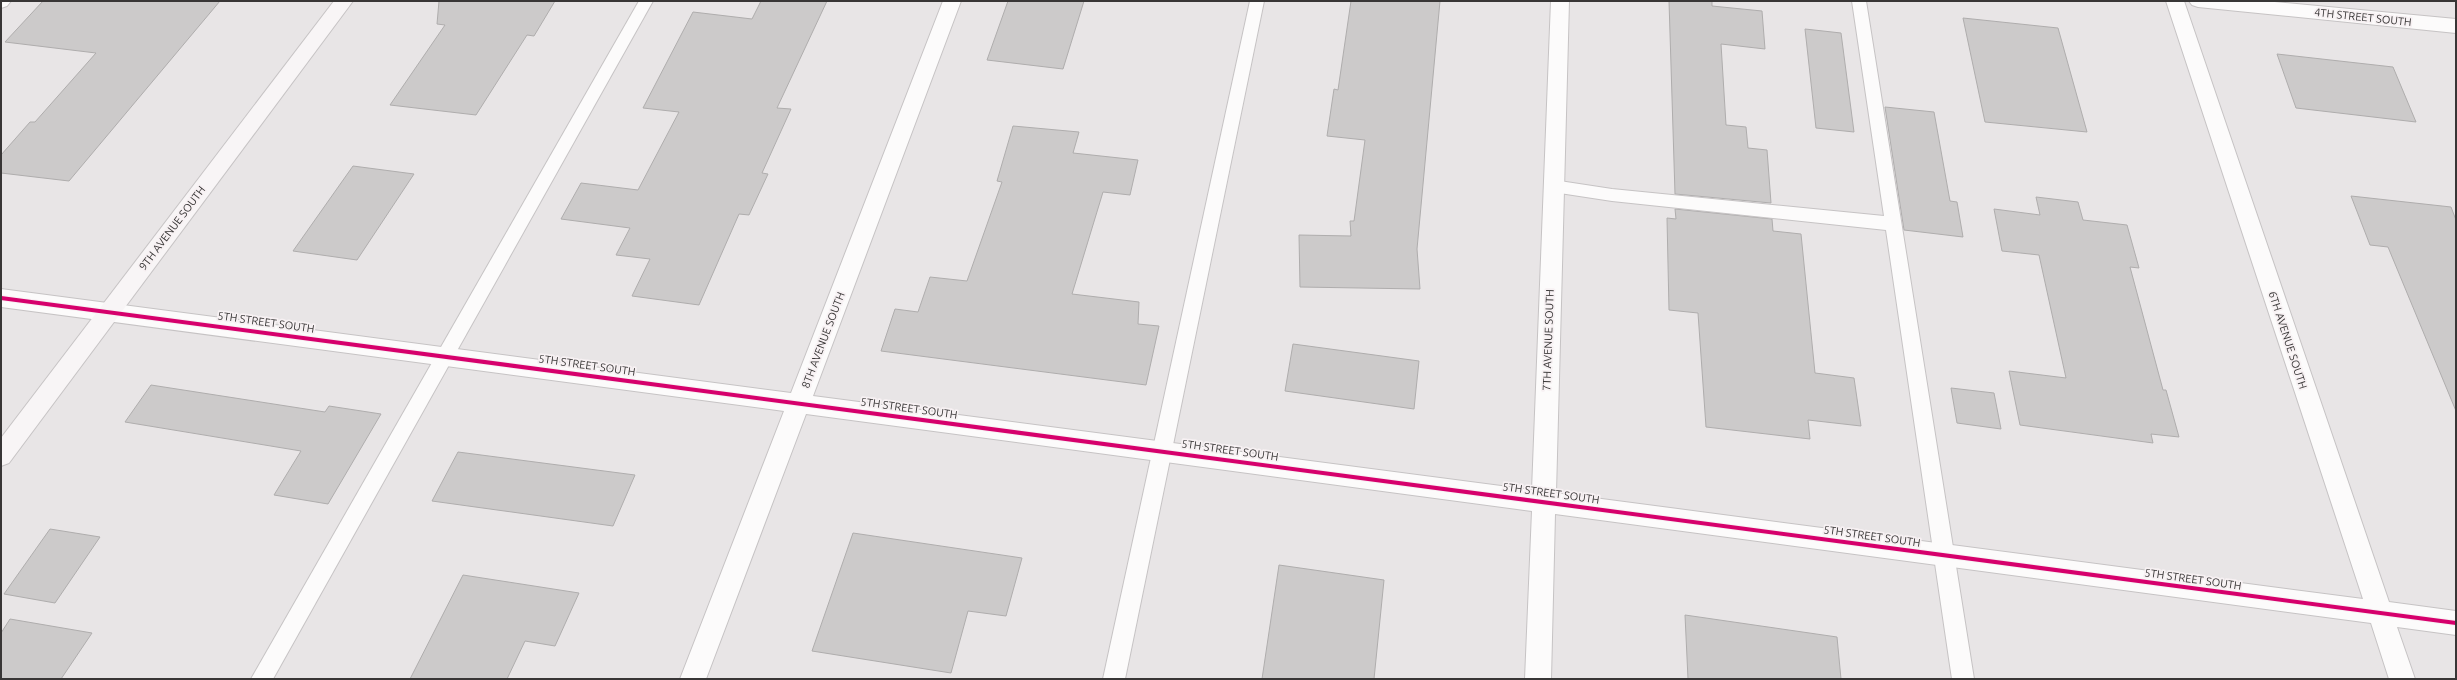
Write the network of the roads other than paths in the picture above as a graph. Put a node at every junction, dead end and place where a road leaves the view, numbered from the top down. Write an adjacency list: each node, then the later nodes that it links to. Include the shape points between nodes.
1 (344, 1): 13 (main road, 9TH AVENUE SOUTH)
2 (646, 1): 14 (lane)
3 (952, 1): 15 (street, 8TH AVENUE SOUTH)
4 (1257, 1): 16 (lane)
5 (1560, 1): 10 (street, 7TH AVENUE SOUTH)
6 (1859, 1): 11 (lane)
7 (2176, 1): 20 (street, 6TH AVENUE SOUTH)
8 (2198, 1): 9 (street, 4TH STREET SOUTH)
9 (2456, 26)
10 (1554, 186): 11 (lane, via 1612,195); 18 (street, 7TH AVENUE SOUTH)
11 (1893, 224): 19 (lane)
12 (1, 298): 13 (street, 5TH STREET SOUTH)
13 (109, 310): 14 (street, 5TH STREET SOUTH); 17 (main road, 9TH AVENUE SOUTH)
14 (444, 355): 15 (street, 5TH STREET SOUTH); 22 (lane)
15 (799, 402): 16 (street, 5TH STREET SOUTH); 23 (street, 8TH AVENUE SOUTH)
16 (1162, 450): 18 (street, 5TH STREET SOUTH); 24 (lane)
17 (1, 456)
18 (1543, 501): 19 (street, 5TH STREET SOUTH); 25 (street, 7TH AVENUE SOUTH)
19 (1944, 555): 20 (street, 5TH STREET SOUTH); 26 (lane)
20 (2379, 612): 21 (street, 5TH STREET SOUTH); 27 (street, 6TH AVENUE SOUTH)
21 (2456, 623)
22 (262, 679)
23 (693, 679)
24 (1114, 679)
25 (1538, 679)
26 (1964, 679)
27 (2402, 679)

